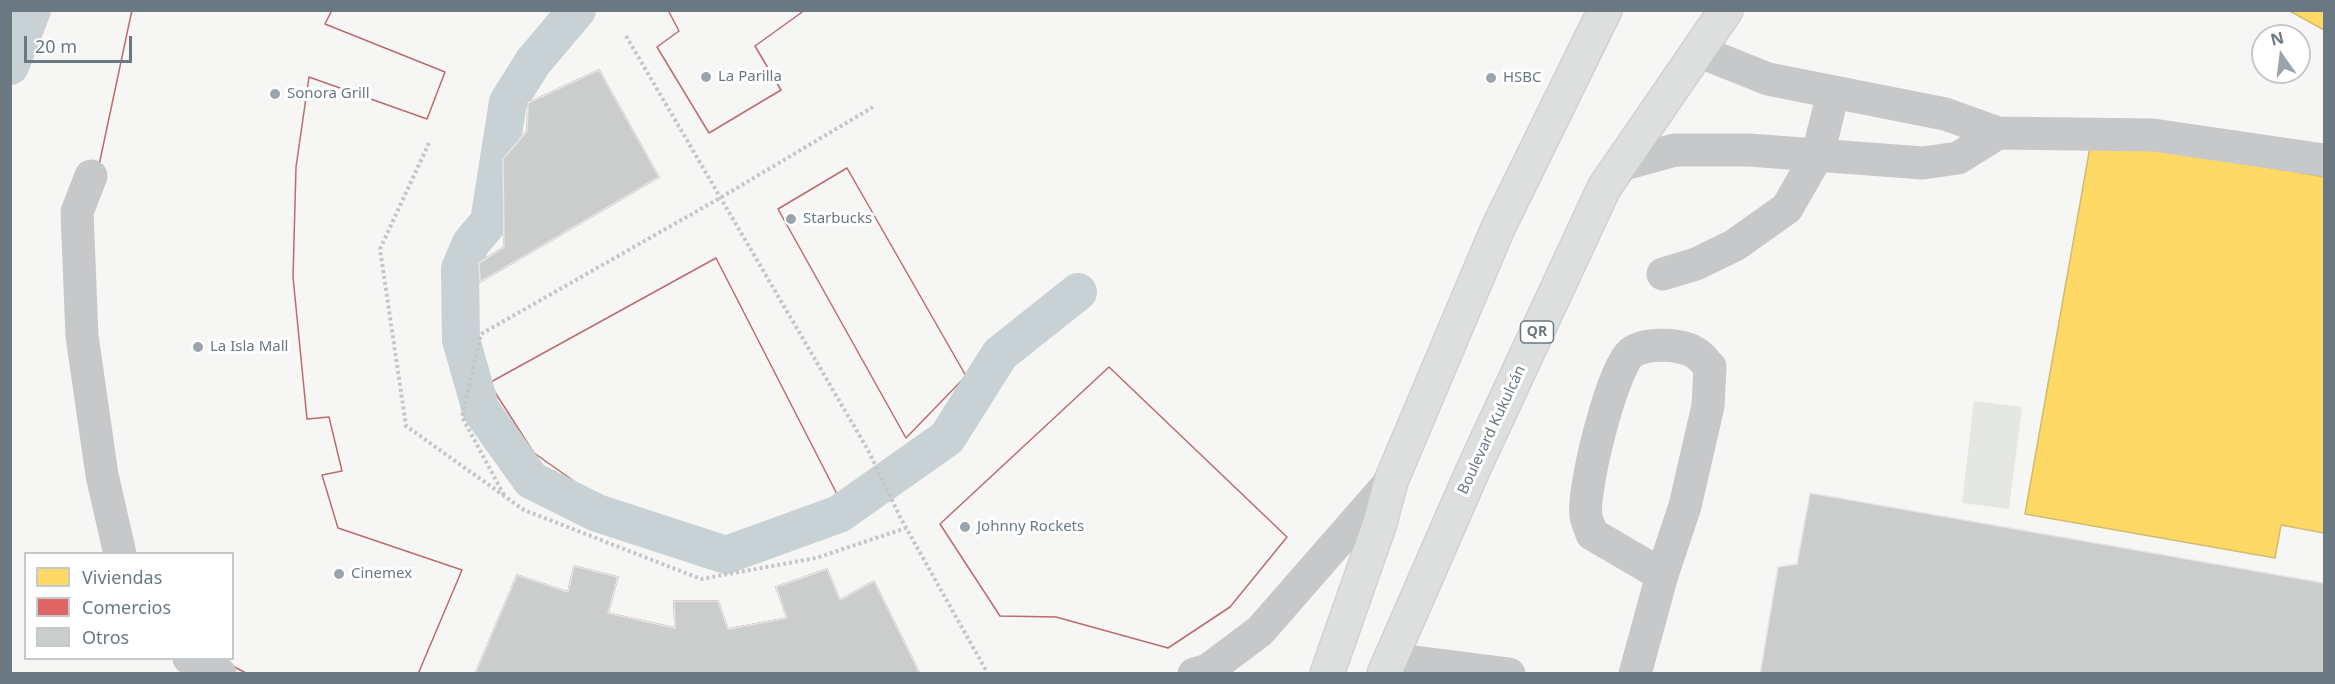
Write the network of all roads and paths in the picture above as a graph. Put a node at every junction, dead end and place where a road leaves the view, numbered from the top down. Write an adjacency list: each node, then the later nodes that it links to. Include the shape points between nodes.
1 (1605, 10): 15 (main road, via 1498,228)
2 (1726, 10): 4 (main road, Boulevard Kukulcán / QR)
3 (626, 36): 13 (path)
4 (1698, 51): 5 (lane, via 1768,79); 11 (main road, Boulevard Kukulcán / QR)
5 (1833, 93): 7 (lane, via 1945,114); 9 (lane)
6 (873, 107): 13 (path)
7 (1998, 133): 9 (lane, via 1958,158 1923,163); 10 (lane, via 2153,135)
8 (429, 143): 16 (path, via 380,249 406,426)
9 (1818, 154): 11 (lane, via 1675,150); 14 (lane, via 1787,208 1735,245 1696,264)
10 (2325, 160)
11 (1620, 165): 21 (main road, Boulevard Kukulcán / QR, via 1604,188 1550,304)
12 (91, 176): 18 (lane, via 77,212 82,336 102,475)
13 (720, 198): 16 (path, via 481,333 462,417); 17 (path, via 868,450)
14 (1663, 274)
15 (1391, 481): 25 (lane, via 1260,632 1208,670); 26 (main road)
16 (505, 497): 17 (path, via 524,510 701,579 816,558)
17 (906, 528): 24 (path)
18 (120, 552)
19 (1662, 575): 19 (lane, via 1685,506 1708,406 1710,367 1697,353 1670,345 1645,346 1631,354 1619,369 1589,478 1586,516 1592,534); 28 (lane)
20 (193, 660): 23 (lane)
21 (1387, 666): 22 (lane)
22 (1472, 671): 27 (lane)
23 (220, 674)
24 (988, 674)
25 (1194, 674)
26 (1327, 674)
27 (1509, 674)
28 (1635, 674)

